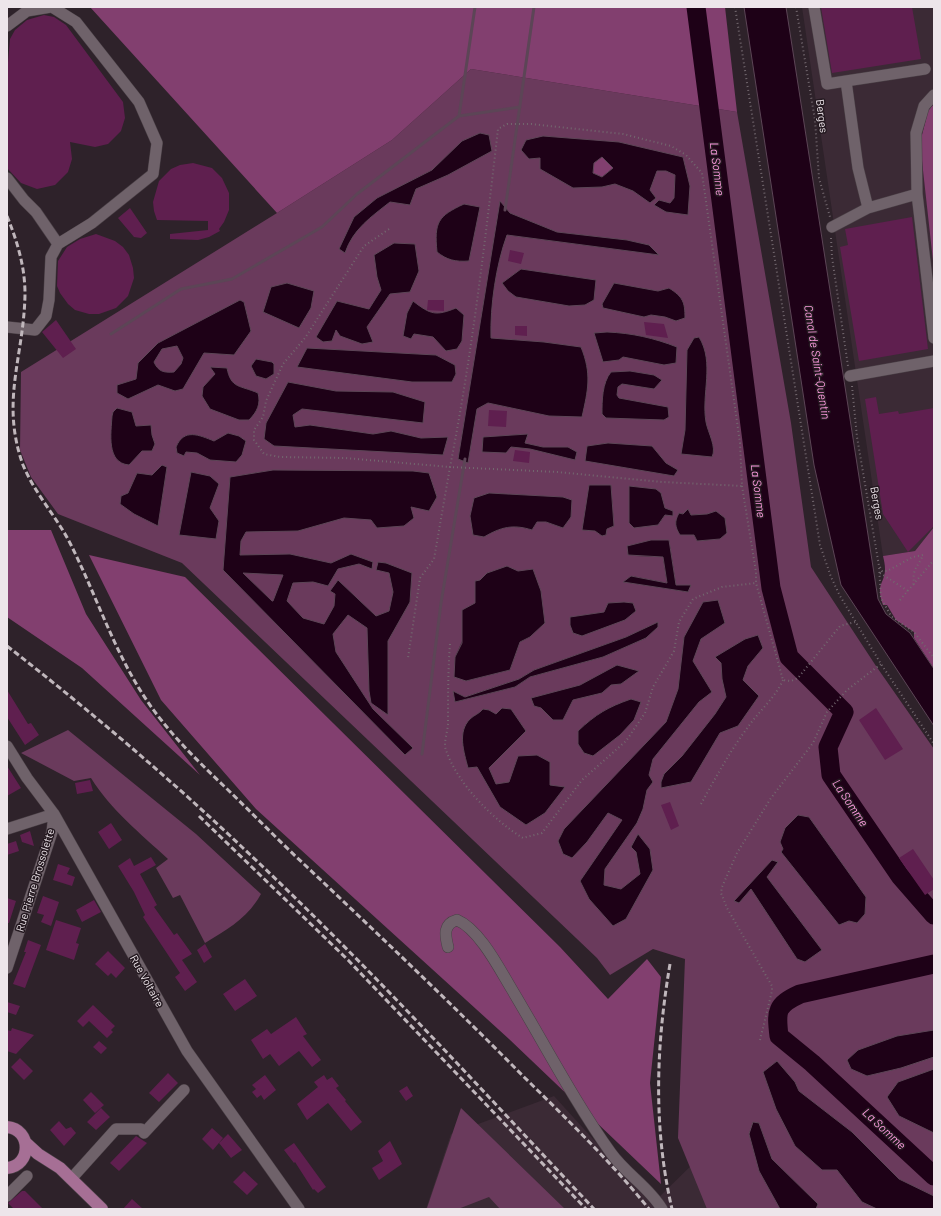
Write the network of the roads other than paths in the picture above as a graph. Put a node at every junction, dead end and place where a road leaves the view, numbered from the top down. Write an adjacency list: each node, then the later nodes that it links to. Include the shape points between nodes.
1 (52, 7): 3 (street, via 28,12); 11 (street, via 76,22 117,72 139,102 157,143 153,174 92,223)
2 (814, 7): 5 (street, via 826,84)
3 (7, 26)
4 (925, 69): 5 (street)
5 (846, 81): 9 (street, via 858,168)
6 (934, 94): 8 (street, via 924,106 916,133)
7 (7, 178): 11 (street, via 36,212)
8 (917, 194): 9 (street); 13 (street)
9 (868, 208): 10 (street)
10 (832, 227)
11 (58, 244): 12 (street, via 50,257 46,316 34,330)
12 (7, 327)
13 (934, 338)
14 (934, 361): 15 (street)
15 (850, 376)
16 (7, 746): 17 (street, Rue Voltaire)
17 (54, 814): 18 (street); 20 (street, Rue Pierre Brossolette, via 52,832); 32 (street, Rue Voltaire, via 187,1050)
18 (7, 829)
19 (448, 947): 33 (street, via 446,928 451,922 457,920 464,923 476,934 523,1007 565,1083 612,1154 624,1169 650,1192)
20 (7, 968)
21 (184, 1090): 29 (street, via 144,1133 141,1129 116,1129)
22 (7, 1116): 23 (main road)
23 (11, 1128): 24 (main road, via 24,1138)
24 (26, 1143): 25 (main road); 26 (main road, via 26,1152)
25 (48, 1159): 26 (main road); 29 (main road)
26 (22, 1160): 27 (main road, via 17,1165)
27 (7, 1168)
28 (27, 1176): 30 (street)
29 (72, 1180): 31 (main road)
30 (7, 1196)
31 (102, 1209)
32 (299, 1209)
33 (662, 1209)

